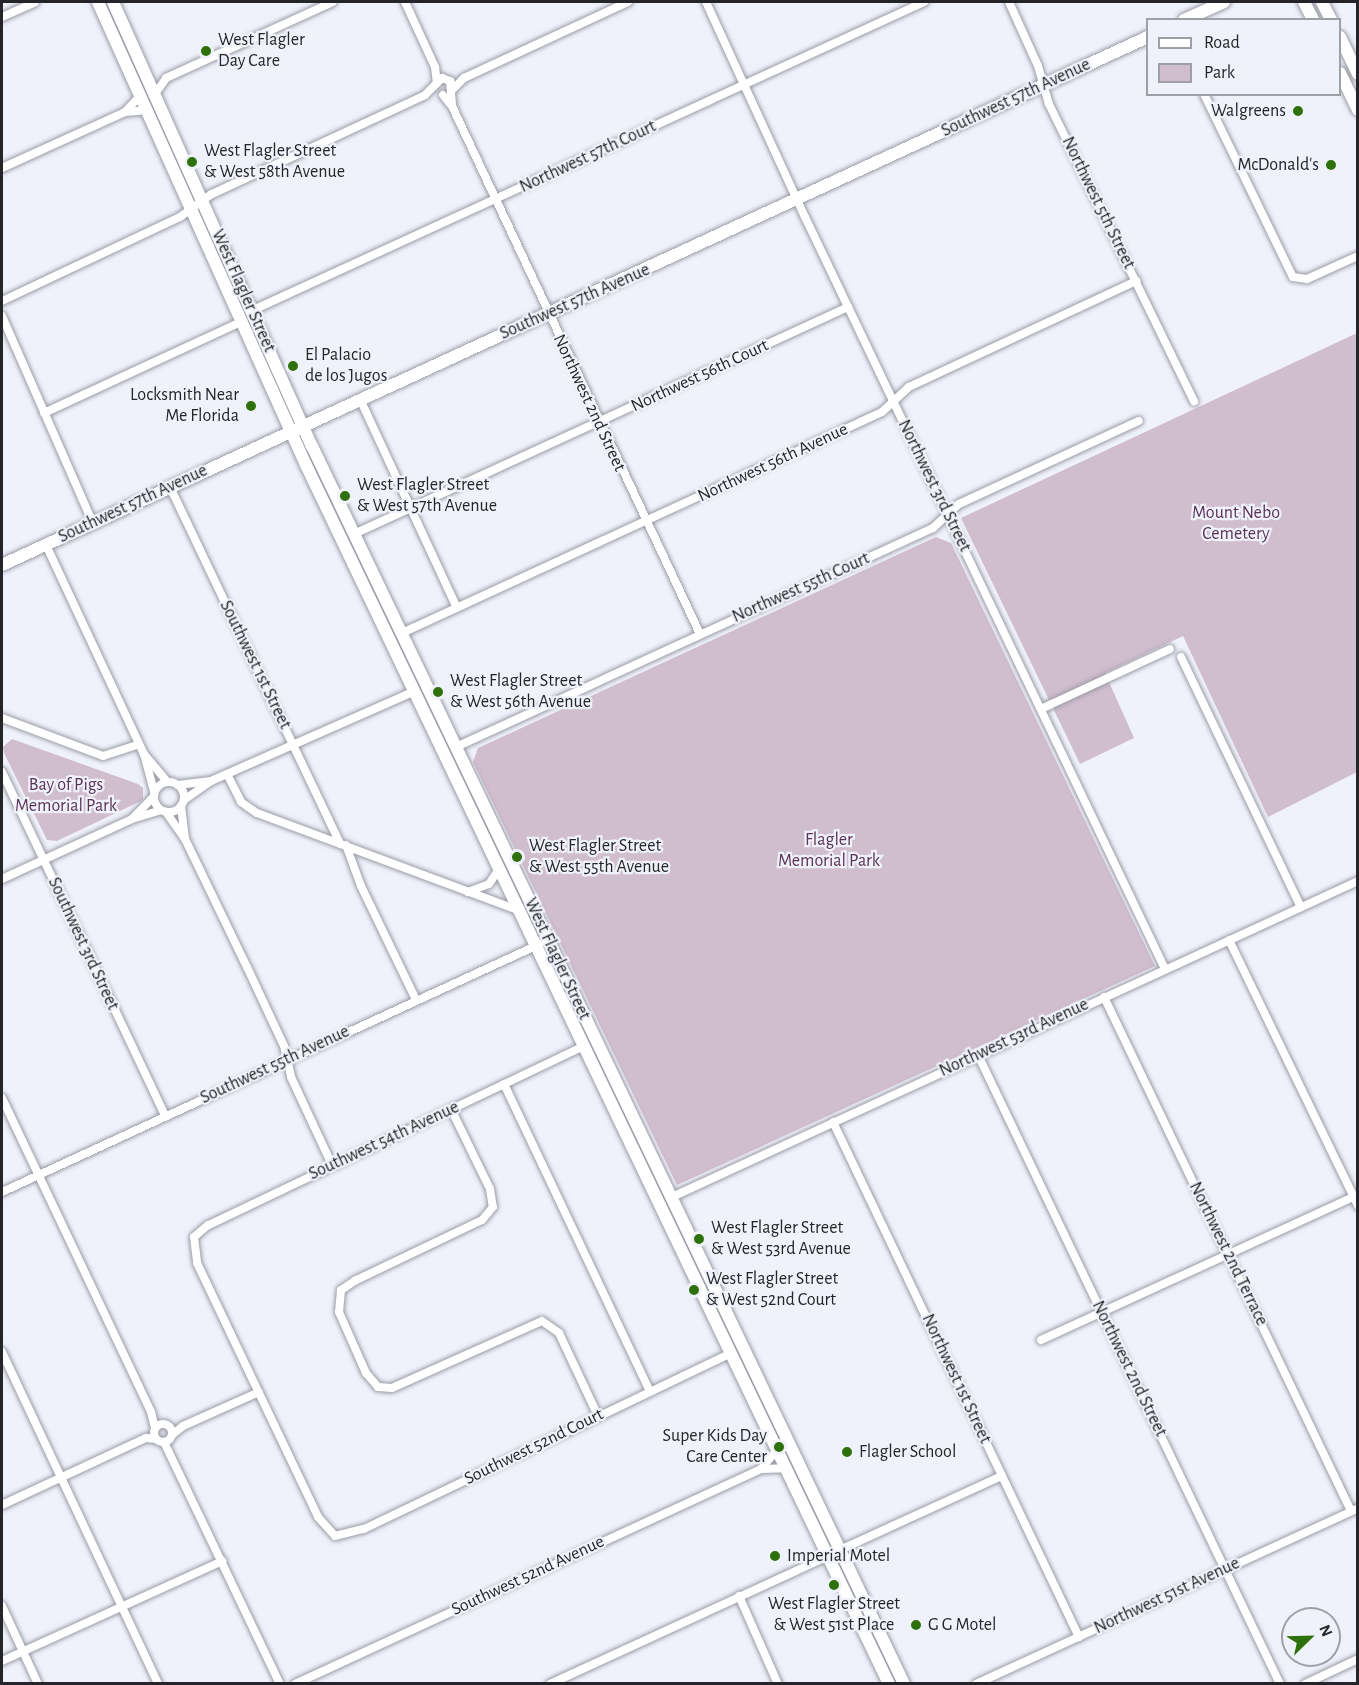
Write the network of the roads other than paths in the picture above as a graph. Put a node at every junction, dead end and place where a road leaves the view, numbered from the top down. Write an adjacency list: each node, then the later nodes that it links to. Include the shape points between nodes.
1 (35, 2): 13 (street)
2 (98, 2): 30 (main road, West Flagler Street)
3 (113, 2): 21 (main road, West Flagler Street)
4 (333, 2): 22 (street)
5 (405, 2): 24 (street, Northwest 2nd Street)
6 (628, 2): 23 (street)
7 (706, 2): 26 (street, Northwest 3rd Street)
8 (924, 2): 26 (street, Northwest 57th Court)
9 (1009, 2): 25 (street, Northwest 5th Street)
10 (1224, 2): 14 (main road)
11 (1305, 2): 15 (main road)
12 (1322, 2): 16 (main road)
13 (2, 17)
14 (1189, 18)
15 (1312, 18)
16 (1330, 18)
17 (1146, 38): 25 (main road, Southwest 57th Avenue)
18 (1341, 39): 19 (main road)
19 (1358, 74)
20 (1341, 75): 35 (main road)
21 (147, 77): 22 (street); 28 (main road, West Flagler Street)
22 (166, 78): 28 (street)
23 (464, 78): 24 (street); 27 (street)
24 (441, 81): 27 (street, Northwest 2nd Street); 29 (street, Northwest 2nd Street); 31 (street)
25 (1043, 84): 39 (main road, Southwest 57th Avenue); 43 (street, Northwest 5th Street)
26 (744, 85): 38 (street, Northwest 57th Court); 39 (street, Northwest 3rd Street)
27 (452, 90): 29 (street); 33 (street, Northwest 2nd Street)
28 (154, 94): 40 (main road, West Flagler Street)
29 (441, 95): 31 (street); 33 (street, Northwest 2nd Street)
30 (140, 96): 34 (main road, West Flagler Street); 36 (street)
31 (425, 96): 40 (street)
32 (1205, 96): 42 (street, via 1290,273 1297,279 1307,279)
33 (452, 106): 38 (street, Northwest 2nd Street)
34 (146, 110): 36 (street); 41 (main road, West Flagler Street)
35 (1358, 110)
36 (125, 112): 37 (street)
37 (2, 168)
38 (495, 200): 46 (street, Northwest 57th Court); 47 (street, Northwest 2nd Street)
39 (797, 200): 45 (street, Northwest 3rd Street); 47 (main road, Southwest 57th Avenue)
40 (202, 201): 41 (street); 46 (main road, West Flagler Street)
41 (191, 209): 44 (street); 49 (main road, West Flagler Street)
42 (1358, 256)
43 (1136, 281): 51 (street, Northwest 56th Avenue, via 909,387); 52 (street, Northwest 5th Street)
44 (2, 301)
45 (848, 307): 51 (street, Northwest 3rd Street); 55 (street, Northwest 56th Court)
46 (251, 311): 56 (main road, West Flagler Street)
47 (547, 314): 50 (main road, Southwest 57th Avenue); 55 (street, Northwest 2nd Street)
48 (2, 316): 53 (street)
49 (241, 322): 53 (street); 56 (main road, West Flagler Street)
50 (360, 399): 56 (main road, Southwest 57th Avenue); 58 (street)
51 (894, 401): 59 (street, Northwest 3rd Street); 60 (street, Northwest 56th Avenue, via 882,412)
52 (1194, 401)
53 (44, 413): 61 (street)
54 (1139, 421): 59 (street, Northwest 55th Court, via 959,504)
55 (598, 423): 58 (street, Northwest 56th Court); 60 (street, Northwest 2nd Street)
56 (297, 428): 57 (main road, Southwest 57th Avenue); 62 (main road, West Flagler Street); 66 (main road, West Flagler Street)
57 (170, 487): 61 (main road, Southwest 57th Avenue); 76 (street, Southwest 1st Street)
58 (410, 508): 62 (street, Northwest 56th Court); 65 (street)
59 (948, 515): 68 (street, Northwest 55th Court, via 933,528); 73 (street, Northwest 3rd Street)
60 (646, 521): 65 (street, Northwest 56th Avenue); 68 (street, Northwest 2nd Street)
61 (93, 523): 63 (main road, Southwest 57th Avenue)
62 (354, 534): 67 (main road, West Flagler Street)
63 (46, 545): 64 (main road, Southwest 57th Avenue); 75 (street)
64 (2, 566)
65 (457, 608): 67 (street, Northwest 56th Avenue)
66 (379, 617): 67 (main road); 71 (main road, West Flagler Street)
67 (402, 633): 72 (main road, West Flagler Street)
68 (699, 634): 77 (street, Northwest 55th Court)
69 (1170, 649): 73 (street)
70 (1181, 657): 95 (street)
71 (415, 691): 72 (main road); 76 (street); 91 (main road, West Flagler Street)
72 (436, 706): 77 (main road, West Flagler Street)
73 (1041, 709): 101 (street, Northwest 3rd Street)
74 (2, 718): 75 (street, via 103,756)
75 (140, 744): 78 (street)
76 (293, 744): 80 (street); 89 (street, Southwest 1st Street)
77 (456, 747): 97 (main road, West Flagler Street)
78 (144, 754): 81 (street); 84 (street)
79 (2, 772): 90 (street, Southwest 3rd Street)
80 (227, 774): 82 (street); 89 (street, via 241,802 250,810)
81 (167, 782): 83 (street); 84 (street)
82 (211, 782): 83 (street); 85 (street)
83 (178, 784): 85 (street)
84 (154, 794): 86 (street); 87 (street)
85 (182, 803): 86 (street); 88 (street)
86 (164, 811): 87 (street); 88 (street)
87 (132, 819): 90 (street)
88 (185, 839): 106 (street)
89 (343, 844): 94 (street); 103 (street, Southwest 1st Street)
90 (43, 860): 92 (street); 111 (street, Southwest 3rd Street)
91 (500, 869): 94 (street, via 489,884); 96 (main road, West Flagler Street)
92 (2, 879)
93 (1357, 883): 95 (street, Northwest 53rd Avenue)
94 (468, 892): 96 (street)
95 (1301, 907): 99 (street, Northwest 53rd Avenue)
96 (520, 911): 97 (main road); 100 (main road, West Flagler Street)
97 (541, 924): 98 (main road, West Flagler Street)
98 (549, 940): 100 (street, Southwest 55th Avenue); 108 (main road, West Flagler Street)
99 (1229, 940): 101 (street, Northwest 53rd Avenue); 117 (street)
100 (536, 945): 103 (street, Southwest 55th Avenue); 104 (main road, West Flagler Street)
101 (1165, 969): 102 (street, Northwest 53rd Avenue)
102 (1104, 997): 105 (street, Northwest 53rd Avenue); 122 (street, Northwest 2nd Terrace)
103 (416, 1000): 106 (street, Southwest 55th Avenue)
104 (584, 1046): 107 (street, Southwest 54th Avenue); 108 (main road, West Flagler Street)
105 (978, 1055): 112 (street, Northwest 53rd Avenue); 123 (street, Northwest 2nd Street)
106 (287, 1060): 111 (street, Southwest 55th Avenue); 113 (street, via 291,1077)
107 (504, 1084): 110 (street, Southwest 54th Avenue); 128 (street)
108 (615, 1095): 115 (main road, West Flagler Street); 118 (main road, West Flagler Street)
109 (2, 1098): 114 (street)
110 (452, 1109): 113 (street, Southwest 54th Avenue); 130 (street, via 490,1189 493,1208 482,1220 350,1283 338,1298 339,1312 366,1373 382,1389 401,1385 529,1323 546,1322 559,1334)
111 (165, 1116): 114 (street, Southwest 55th Avenue)
112 (833, 1122): 118 (street, Northwest 53rd Avenue); 135 (street, Northwest 1st Street)
113 (332, 1165): 129 (street, Southwest 54th Avenue, via 208,1225 198,1232 193,1244 196,1263)
114 (38, 1175): 116 (street, Southwest 55th Avenue); 131 (street)
115 (646, 1175): 118 (main road); 119 (main road, West Flagler Street)
116 (2, 1192)
117 (1355, 1196): 120 (street); 122 (street)
118 (672, 1197): 121 (main road, West Flagler Street)
119 (659, 1204): 121 (main road); 126 (main road, West Flagler Street)
120 (1358, 1206)
121 (682, 1219): 127 (main road, West Flagler Street)
122 (1228, 1255): 123 (street); 138 (street, Northwest 2nd Terrace)
123 (1102, 1313): 124 (street); 143 (street, Northwest 2nd Street)
124 (1041, 1340)
125 (2, 1352): 136 (street)
126 (731, 1353): 127 (main road); 128 (street, Southwest 52nd Court); 132 (main road, West Flagler Street)
127 (759, 1381): 140 (main road, West Flagler Street)
128 (650, 1391): 130 (street, Southwest 52nd Court)
129 (259, 1392): 130 (street, Southwest 52nd Court, via 318,1517 335,1536 364,1529); 131 (street)
130 (598, 1416)
131 (161, 1433): 136 (street); 142 (street)
132 (777, 1450): 133 (main road, West Flagler Street); 134 (street, Southwest 52nd Avenue)
133 (786, 1468): 134 (street, Southwest 52nd Avenue); 139 (main road, West Flagler Street)
134 (761, 1469): 154 (street, Southwest 52nd Avenue)
135 (1002, 1476): 140 (street); 147 (street, Northwest 1st Street)
136 (61, 1478): 137 (street); 146 (street)
137 (2, 1505)
138 (1354, 1510): 143 (street, Northwest 51st Avenue)
139 (815, 1529): 140 (main road); 141 (main road, West Flagler Street)
140 (840, 1550): 158 (main road, West Flagler Street)
141 (828, 1556): 144 (street); 157 (main road, West Flagler Street)
142 (222, 1561): 146 (street); 153 (street)
143 (1225, 1569): 147 (street, Northwest 51st Avenue); 160 (street, Northwest 2nd Street)
144 (739, 1596): 155 (street); 156 (street)
145 (2, 1606): 148 (street)
146 (122, 1607): 148 (street); 152 (street)
147 (1079, 1636): 159 (street, Northwest 51st Avenue)
148 (22, 1651): 150 (street); 151 (street)
149 (1358, 1659): 161 (street)
150 (2, 1661)
151 (38, 1683)
152 (158, 1683)
153 (280, 1683)
154 (295, 1683)
155 (550, 1683)
156 (778, 1683)
157 (889, 1683)
158 (904, 1683)
159 (976, 1683)
160 (1280, 1683)
161 (1305, 1683)

